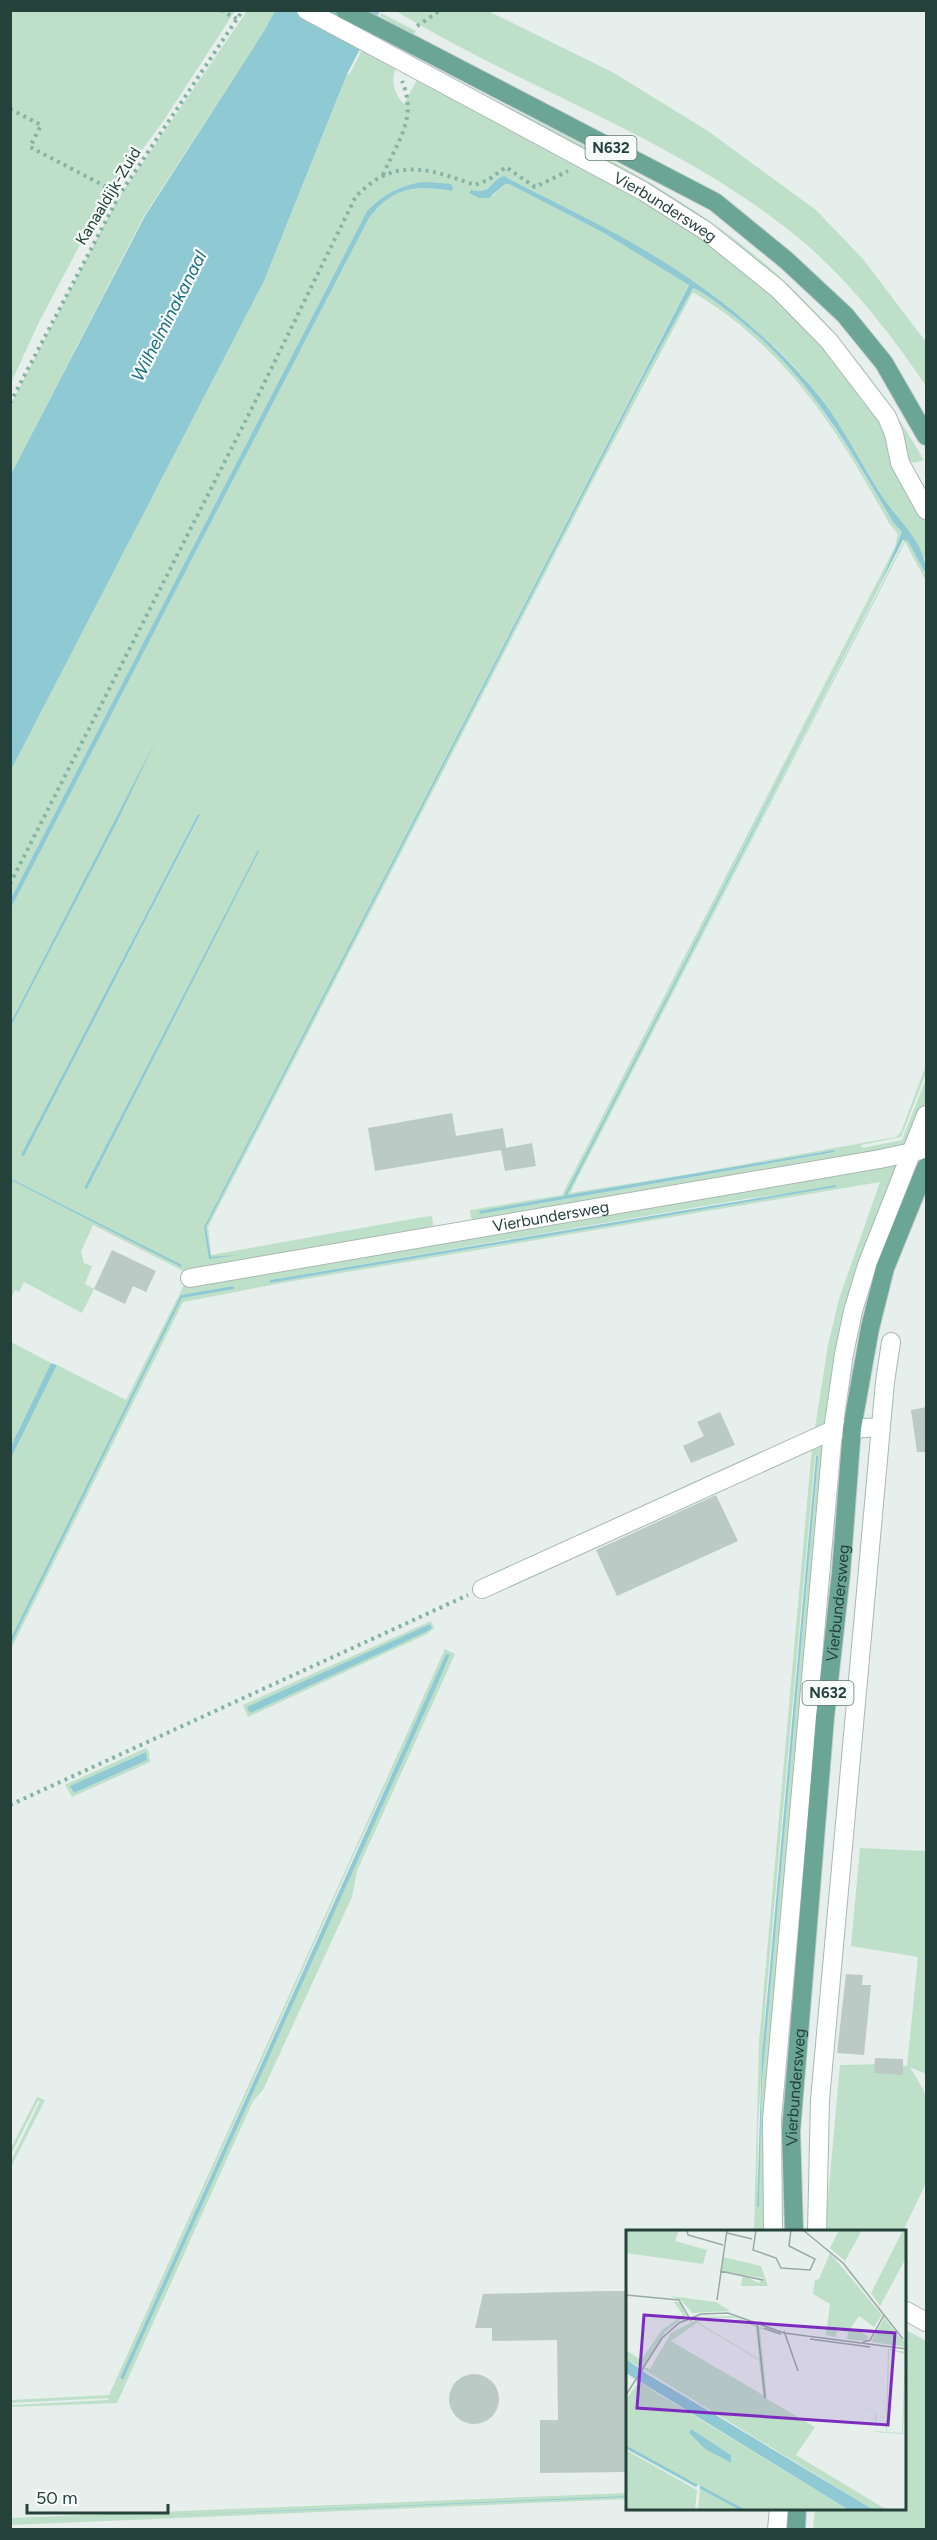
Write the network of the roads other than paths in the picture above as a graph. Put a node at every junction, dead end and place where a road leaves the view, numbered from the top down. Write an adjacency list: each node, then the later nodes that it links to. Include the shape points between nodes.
1 (306, 10): 4 (street, Vierbundersweg, bridge, via 408,72 575,154 706,231 785,297 830,341 887,417 896,452)
2 (345, 10): 3 (main road, Vierbundersweg / N632, bridge, via 715,202 845,315 884,363)
3 (927, 436)
4 (919, 480): 5 (street, Vierbundersweg)
5 (927, 510)
6 (927, 1115): 7 (street, Vierbundersweg)
7 (918, 1150): 9 (street, Vierbundersweg); 13 (street, Vierbundersweg, via 867,1265 853,1311)
8 (927, 1167): 12 (main road, Vierbundersweg / N632, via 885,1268)
9 (190, 1278)
10 (891, 1342): 11 (street, Vierbundersweg)
11 (881, 1427): 12 (street); 17 (street, Vierbundersweg, via 820,2100)
12 (852, 1428): 13 (street); 16 (main road, Vierbundersweg / N632, via 790,2131)
13 (833, 1430): 14 (street); 15 (street, Vierbundersweg, via 772,2119)
14 (482, 1589)
15 (773, 2230)
16 (794, 2230)
17 (817, 2230)
18 (907, 2312): 19 (street)
19 (927, 2322)
20 (779, 2510): 22 (street)
21 (797, 2510): 23 (main road)
22 (777, 2529)
23 (796, 2529)

